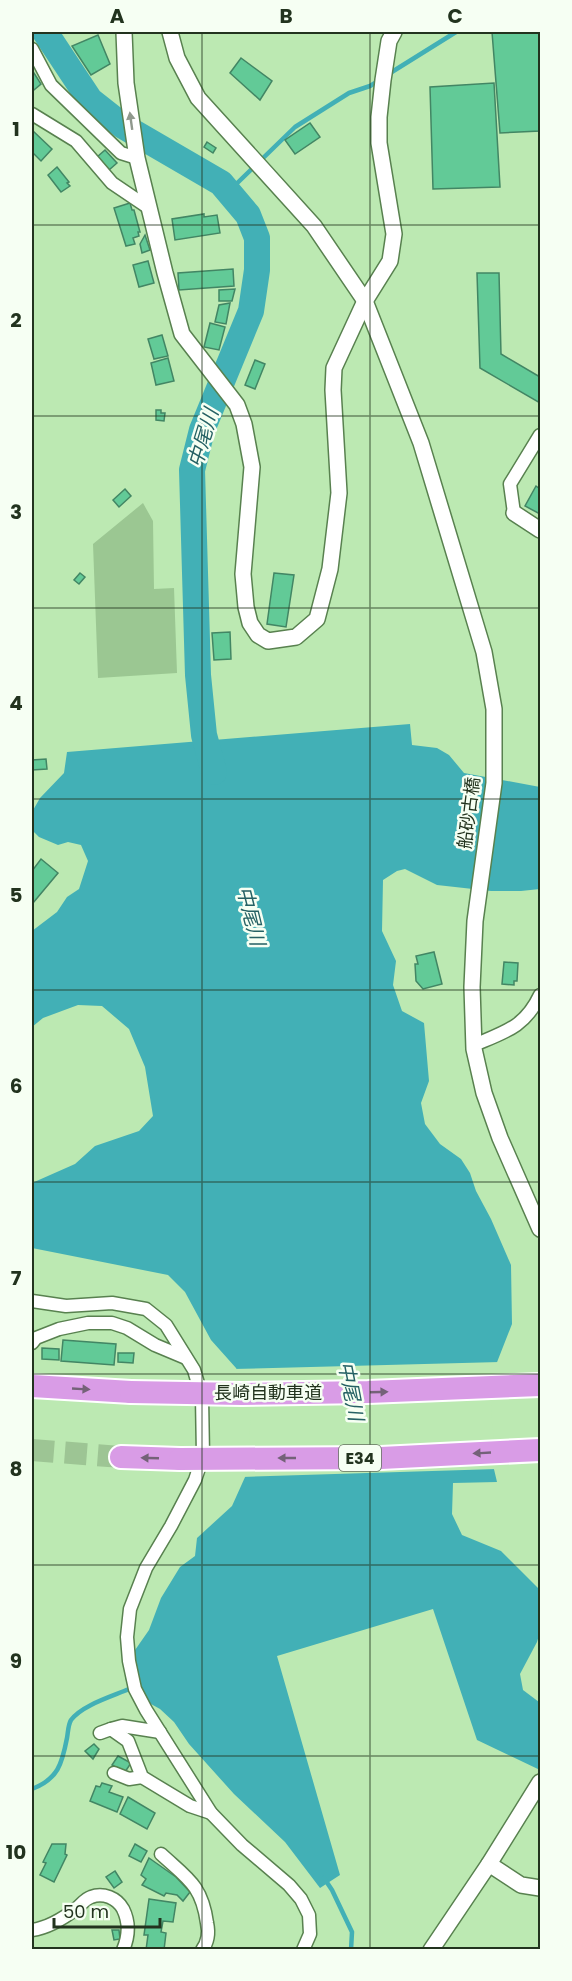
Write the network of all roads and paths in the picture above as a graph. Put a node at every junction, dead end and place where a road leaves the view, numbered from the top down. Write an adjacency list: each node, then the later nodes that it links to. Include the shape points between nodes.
1 (124, 32): 6 (street, one-way to 1, via 126,83)
2 (170, 32): 8 (street, 船砂古橋, via 177,58 198,98 314,226)
3 (394, 32): 8 (street, via 389,41 379,117 379,143 394,234 390,261)
4 (32, 49): 6 (street, via 58,93 121,153)
5 (32, 114): 7 (street, via 76,141 112,183)
6 (137, 158): 7 (street)
7 (149, 208): 8 (street, via 182,334 237,405 244,424 252,467 243,574 246,608 258,635 268,641 296,637 317,619 330,569 339,493 334,368)
8 (365, 301): 13 (street, 船砂古橋, via 421,443 484,651 495,709 494,783 476,921)
9 (540, 435): 10 (street, via 510,484)
10 (514, 513): 11 (street)
11 (540, 530)
12 (540, 995): 13 (street, via 511,1030)
13 (474, 1045): 14 (street, 船砂古橋, via 484,1093 500,1138)
14 (536, 1211): 15 (street, 船砂古橋)
15 (540, 1229)
16 (32, 1301): 18 (street, via 66,1306 112,1303 146,1309 166,1325)
17 (32, 1343): 18 (street, via 59,1329 112,1323)
18 (186, 1358): 23 (street, via 202,1397 203,1456 195,1480 146,1569 130,1609 127,1637 135,1689)
19 (540, 1385): 20 (highway, 長崎自動車道, one-way to 19, bridge, via 242,1394)
20 (32, 1386)
21 (540, 1450): 22 (highway, E34, one-way to 22, bridge, via 381,1458)
22 (121, 1457)
23 (160, 1732): 25 (street, via 122,1726 106,1731 128,1741); 27 (street)
24 (114, 1773): 25 (street, via 129,1779)
25 (142, 1777): 27 (street, via 190,1806)
26 (540, 1782): 29 (street)
27 (211, 1813): 34 (street, via 301,1899 309,1916 310,1934)
28 (161, 1854): 33 (street, via 201,1895 208,1928 207,1944)
29 (489, 1864): 30 (street, via 521,1884); 35 (street)
30 (540, 1888)
31 (32, 1930): 32 (street, via 49,1925 89,1897 105,1896 118,1902 126,1916 128,1928)
32 (123, 1950)
33 (202, 1950)
34 (303, 1950)
35 (431, 1950)

